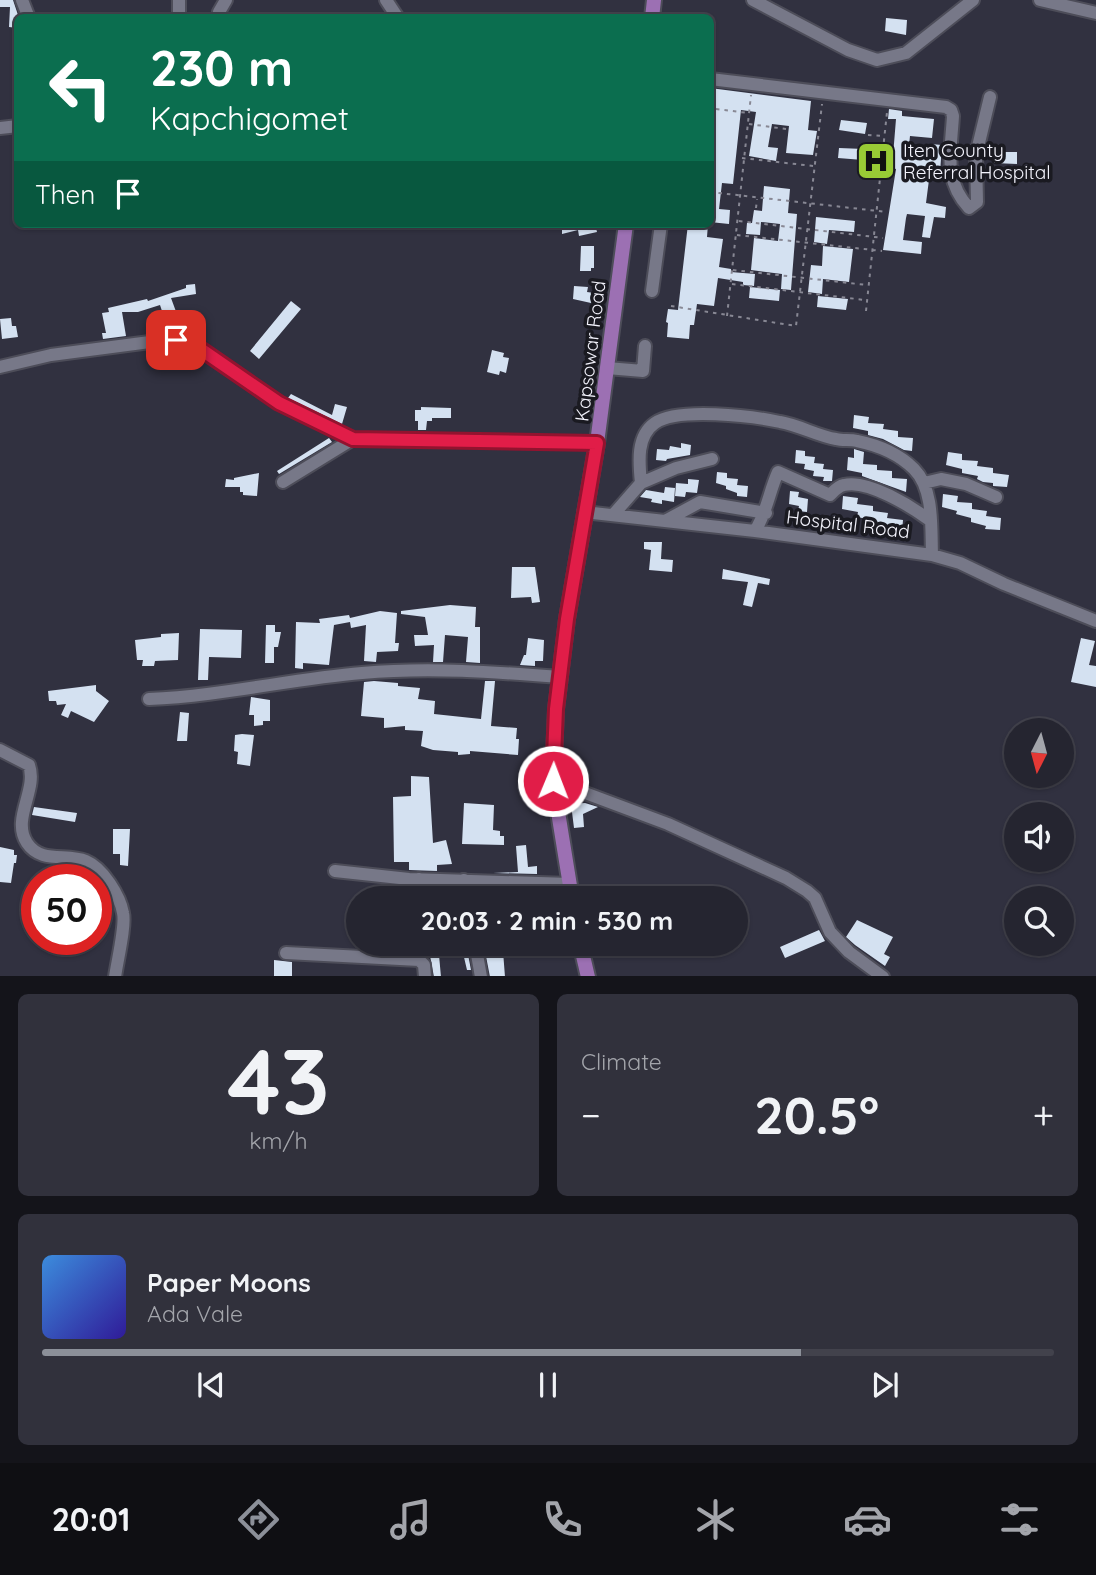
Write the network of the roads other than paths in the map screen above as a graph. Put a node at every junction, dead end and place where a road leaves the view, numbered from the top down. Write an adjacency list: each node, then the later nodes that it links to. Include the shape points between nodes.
1 (753, 0): 2 (street, via 848,50 877,60 906,53)
2 (973, 0)
3 (1040, 0): 4 (street)
4 (1096, 13)
5 (714, 79): 6 (street, via 946,107 953,116 950,176 969,208 977,202 976,155)
6 (990, 97)
7 (625, 228): 12 (main road, Kapsowar Road)
8 (660, 228): 9 (street)
9 (652, 292)
10 (645, 346): 12 (street, via 643,371)
11 (0, 367): 13 (street, via 51,355 183,341 279,403)
12 (607, 368): 14 (main road, Kapsowar Road)
13 (353, 439): 14 (street); 16 (street)
14 (597, 443): 20 (main road, Kapsowar Road)
15 (712, 459): 17 (street)
16 (283, 482)
17 (641, 482): 18 (street, via 643,438 655,423 689,413 780,422 878,446 900,457); 22 (street)
18 (923, 483): 19 (street, via 941,479); 24 (street)
19 (996, 497)
20 (584, 512): 22 (street, Hospital Road); 28 (main road, Kapsowar Road)
21 (766, 513): 23 (street, via 700,502); 24 (street, via 778,472 830,495 841,485 859,484 906,503); 25 (street)
22 (613, 515): 23 (street, Hospital Road)
23 (665, 521): 25 (street, Hospital Road)
24 (931, 521): 26 (street)
25 (755, 531): 26 (street, Hospital Road)
26 (932, 555): 27 (street, Hospital Road)
27 (1096, 621)
28 (561, 677): 29 (street, via 477,671 366,673); 31 (main road, Kapsowar Road)
29 (149, 699)
30 (0, 750): 44 (street, via 29,765 33,777 21,827 26,842 38,854 86,861 114,891 124,914)
31 (553, 781): 38 (main road, Kapsowar Road); 48 (street, via 668,824 786,878 814,898 830,932 849,952)
32 (335, 871): 33 (street)
33 (419, 879): 34 (street); 35 (street)
34 (464, 880): 36 (street); 37 (street)
35 (419, 886)
36 (465, 886)
37 (522, 886)
38 (570, 886)
39 (286, 953): 43 (street)
40 (419, 956): 43 (street)
41 (477, 956): 46 (street)
42 (583, 956): 47 (main road)
43 (419, 960): 45 (street)
44 (115, 976)
45 (425, 976)
46 (481, 976)
47 (588, 976)
48 (883, 976)

